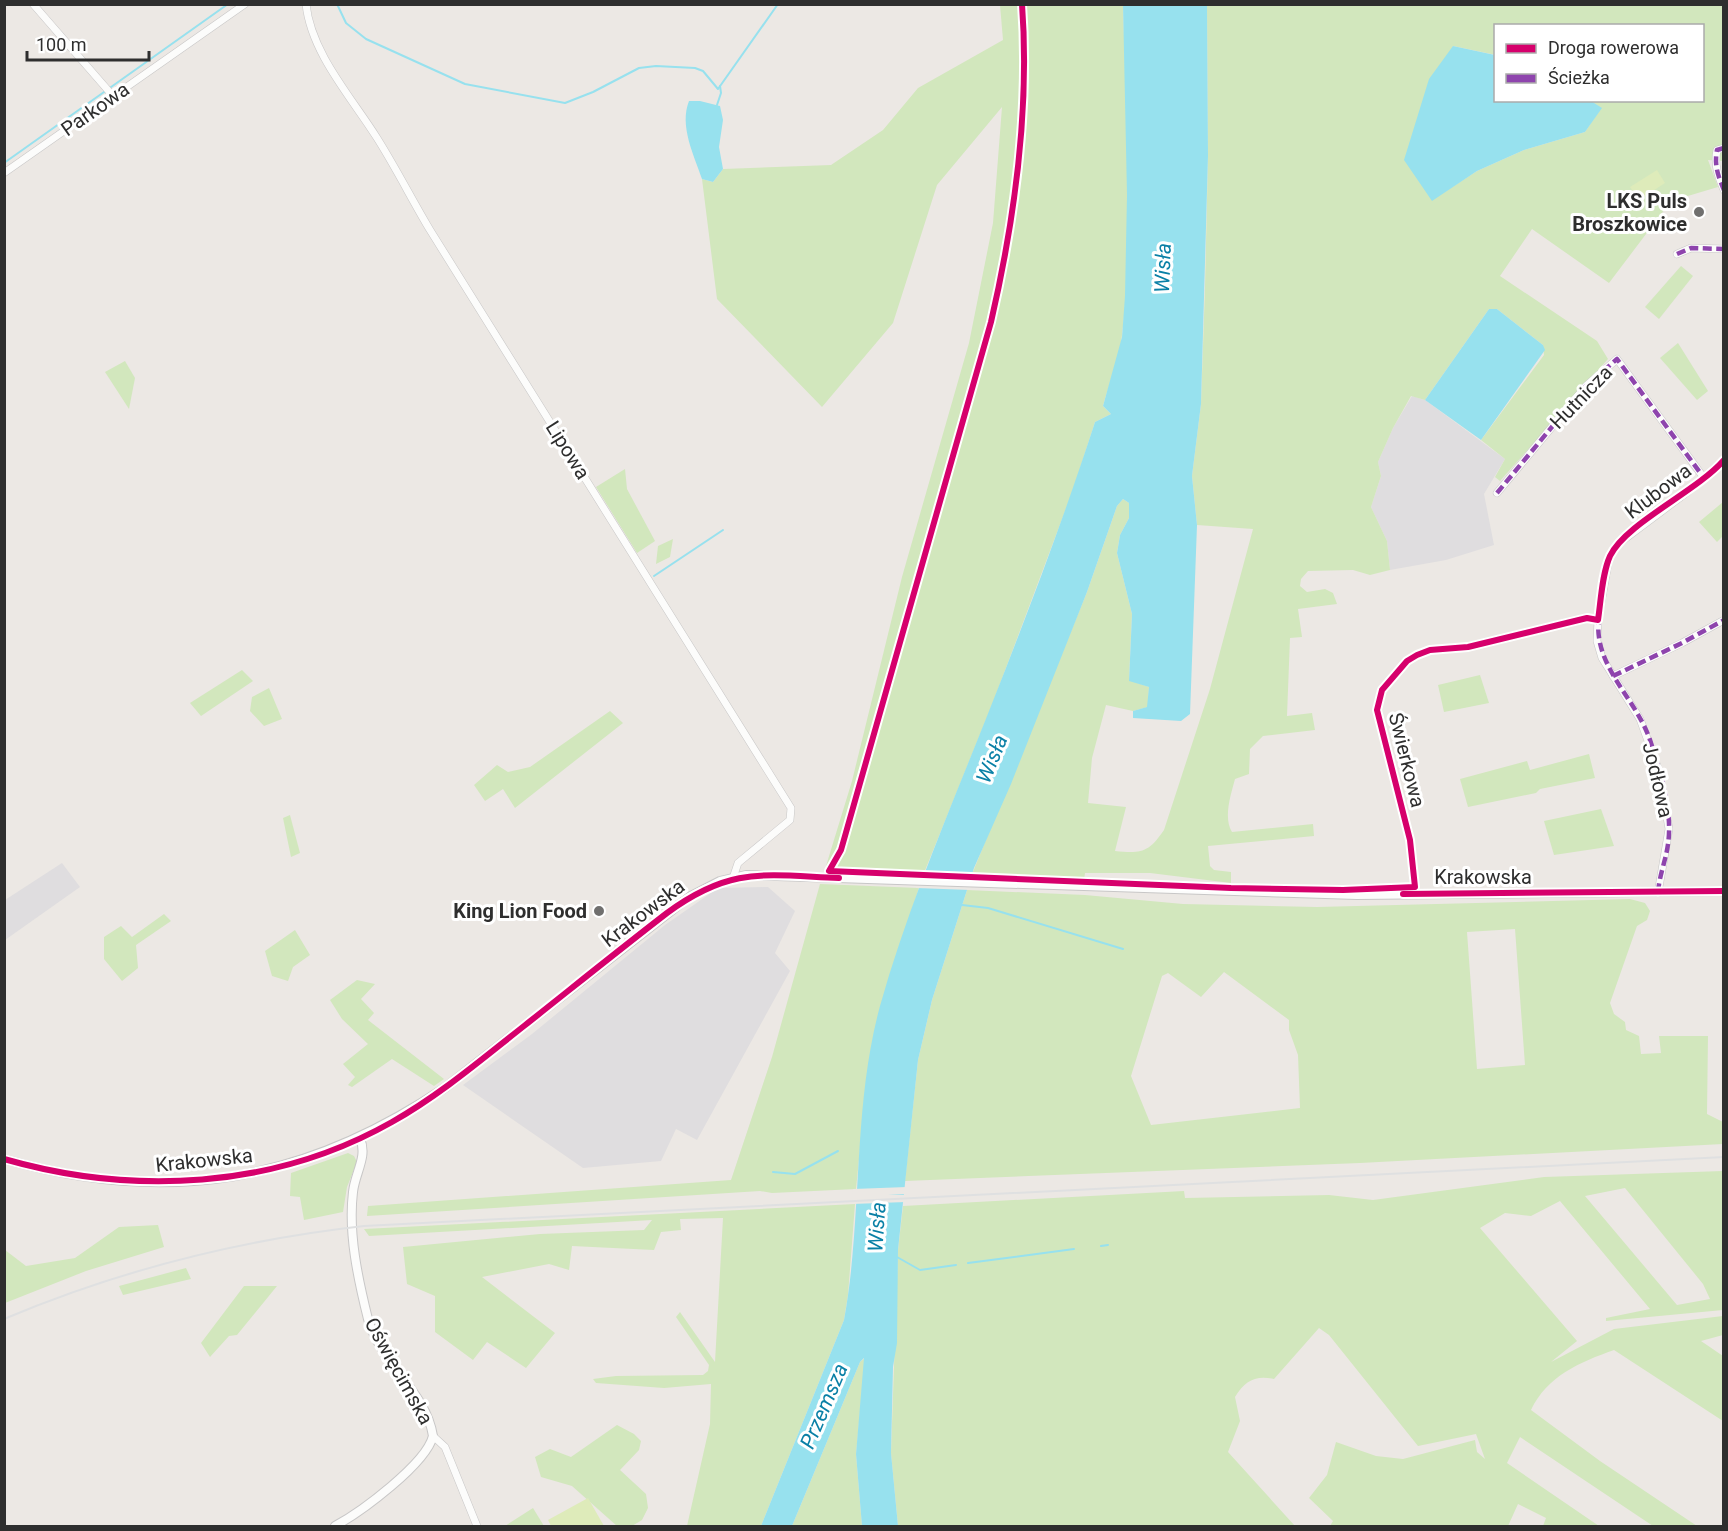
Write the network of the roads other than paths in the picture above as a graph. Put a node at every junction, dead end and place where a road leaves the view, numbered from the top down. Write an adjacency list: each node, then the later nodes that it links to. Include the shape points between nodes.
1 (33, 4): 4 (street)
2 (245, 4): 4 (street, Parkowa)
3 (306, 4): 16 (street, Lipowa, via 308,21 323,54 379,141 429,230 791,808 790,820 738,863)
4 (109, 92): 6 (street, Parkowa)
5 (1724, 148): 7 (street, via 1716,150 1716,172)
6 (4, 173)
7 (1724, 190)
8 (1724, 249): 9 (street, via 1691,248)
9 (1677, 254)
10 (1724, 460): 11 (street, Klubowa)
11 (1704, 478): 12 (street, Hutnicza, via 1617,359 1586,386); 13 (street, Klubowa, via 1618,543 1609,558)
12 (1497, 493)
13 (1598, 620): 15 (street, Jodłowa, via 1597,641); 19 (street, Świerkowa, via 1587,618 1468,647 1430,650 1407,661 1382,690 1377,710 1410,840)
14 (1724, 620): 15 (street)
15 (1613, 676): 18 (street, Jodłowa, via 1640,719 1659,771 1669,829)
16 (733, 878): 19 (street, Krakowska, via 746,875); 20 (street, Krakowska, via 689,897 446,1087)
17 (1724, 891): 18 (street, Krakowska)
18 (1658, 893): 19 (street, Krakowska)
19 (1415, 894)
20 (360, 1138): 21 (street, Krakowska, via 278,1167 231,1178 178,1182 94,1179); 22 (street, Oświęcimska, via 364,1148 353,1189 352,1216 369,1323 424,1409)
21 (4, 1159)
22 (433, 1436): 23 (street, Oświęcimska, via 425,1452 401,1476); 24 (street, via 444,1447)
23 (336, 1527)
24 (477, 1527)

